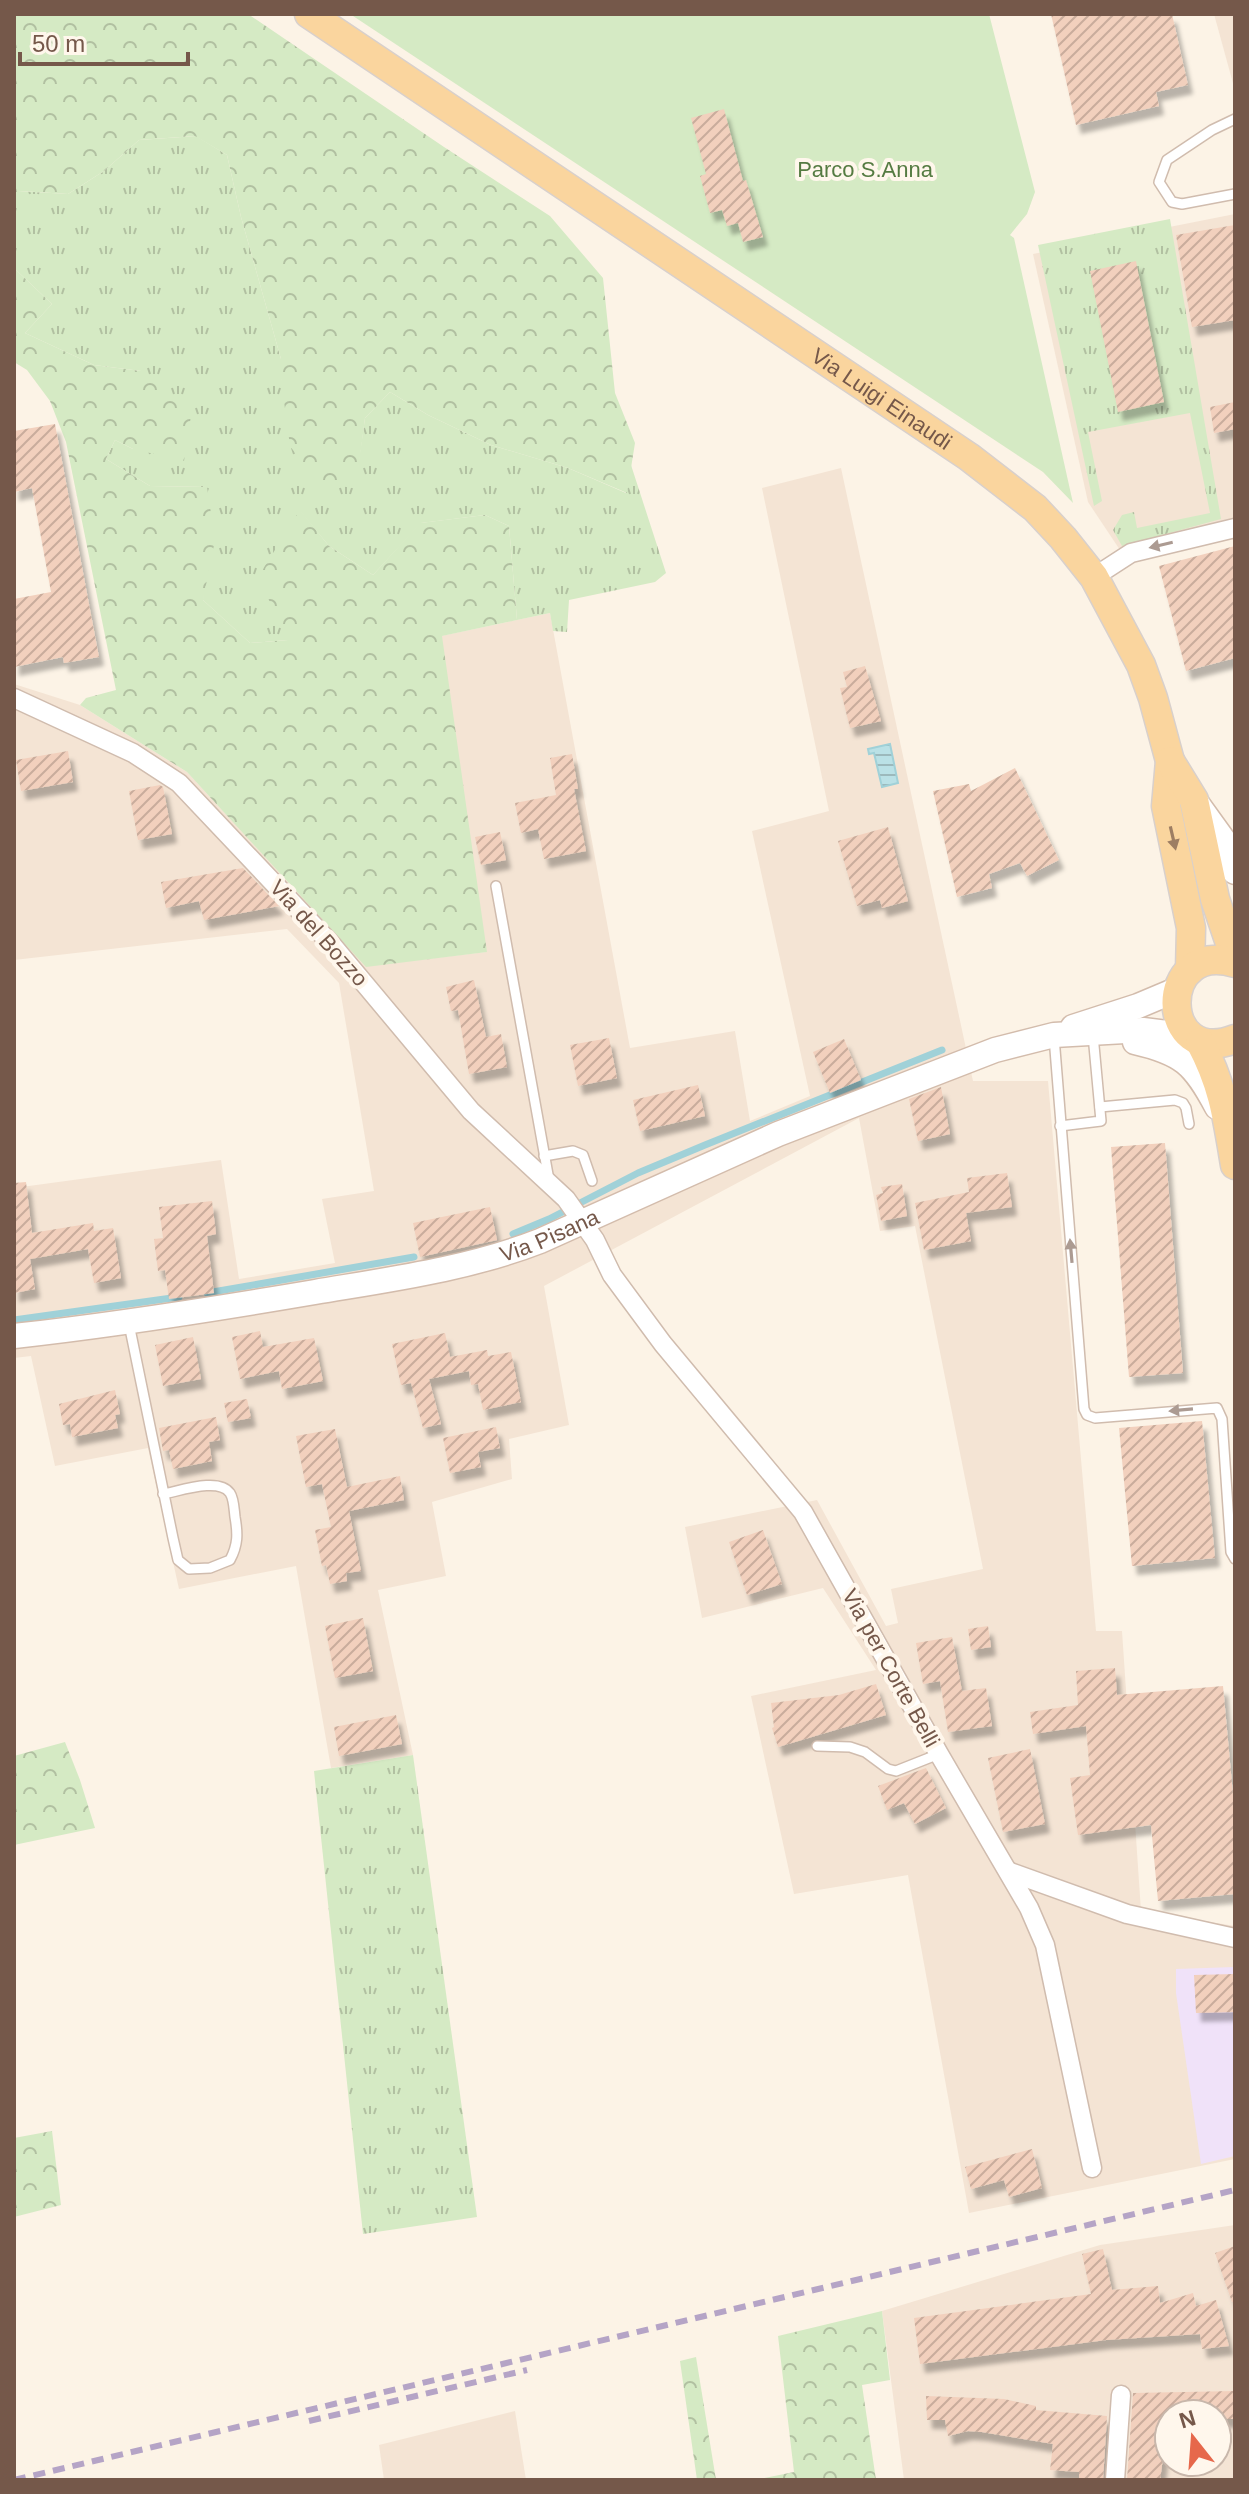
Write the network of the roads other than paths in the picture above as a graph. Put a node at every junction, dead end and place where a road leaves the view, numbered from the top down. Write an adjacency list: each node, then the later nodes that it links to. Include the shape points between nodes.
1 (309, 14): 5 (main road, Via Luigi Einaudi, via 969,457 1035,508)
2 (1235, 119): 3 (lane, via 1167,160 1159,182 1172,202 1182,204)
3 (1235, 194)
4 (1235, 528): 5 (street, one-way to 5, via 1131,553)
5 (1094, 577): 7 (main road, Via Luigi Einaudi, via 1141,665)
6 (14, 698): 24 (street, Via del Bozzo, via 133,753 179,783 333,946 471,1111)
7 (1170, 761): 8 (main road); 12 (main road, Via Luigi Einaudi, one-way to 12, via 1166,806 1191,928)
8 (1194, 800): 9 (main road, via 1227,845); 11 (main road, via 1215,899)
9 (1235, 872)
10 (496, 886): 21 (lane)
11 (1235, 961): 12 (main road, Via Pisana, via 1211,961)
12 (1183, 980): 13 (main road, Via Pisana, via 1138,1006); 15 (main road, via 1175,1009)
13 (1054, 1035): 14 (main road, Via Pisana); 19 (lane); 25 (main road, Via Pisana, via 995,1050 674,1178)
14 (1093, 1035): 15 (main road, Via Pisana, via 1143,1030); 17 (lane); 20 (main road, via 1179,1056 1199,1076)
15 (1196, 1039): 16 (main road, Via Pisana); 20 (main road, via 1219,1079)
16 (1235, 1039)
17 (1100, 1107): 18 (lane, via 1175,1100 1186,1108); 19 (lane, via 1101,1121)
18 (1189, 1124)
19 (1060, 1126): 29 (lane, one-way to 19, via 1217,1408 1095,1418 1084,1409)
20 (1229, 1129): 22 (main road)
21 (544, 1156): 23 (lane, via 573,1151 583,1155); 24 (lane)
22 (1235, 1165)
23 (592, 1181)
24 (550, 1183): 25 (street, Via del Bozzo)
25 (575, 1211): 26 (main road, Via Pisana, via 503,1255 462,1266); 31 (street, Via per Corte Belli, via 612,1275 663,1344 803,1512)
26 (128, 1321): 27 (main road, Via Pisana); 28 (lane)
27 (14, 1336)
28 (163, 1494): 28 (lane, via 178,1560 189,1569 230,1560 238,1535 228,1490 204,1485)
29 (1235, 1559)
30 (817, 1746): 31 (lane, via 850,1747 896,1771)
31 (939, 1754): 32 (street, Via per Corte Belli)
32 (1010, 1872): 33 (street, via 1127,1914); 34 (street, Via per Corte Belli, via 1045,1945)
33 (1235, 1938)
34 (1092, 2168)
35 (1121, 2395): 36 (street)
36 (1115, 2480)

